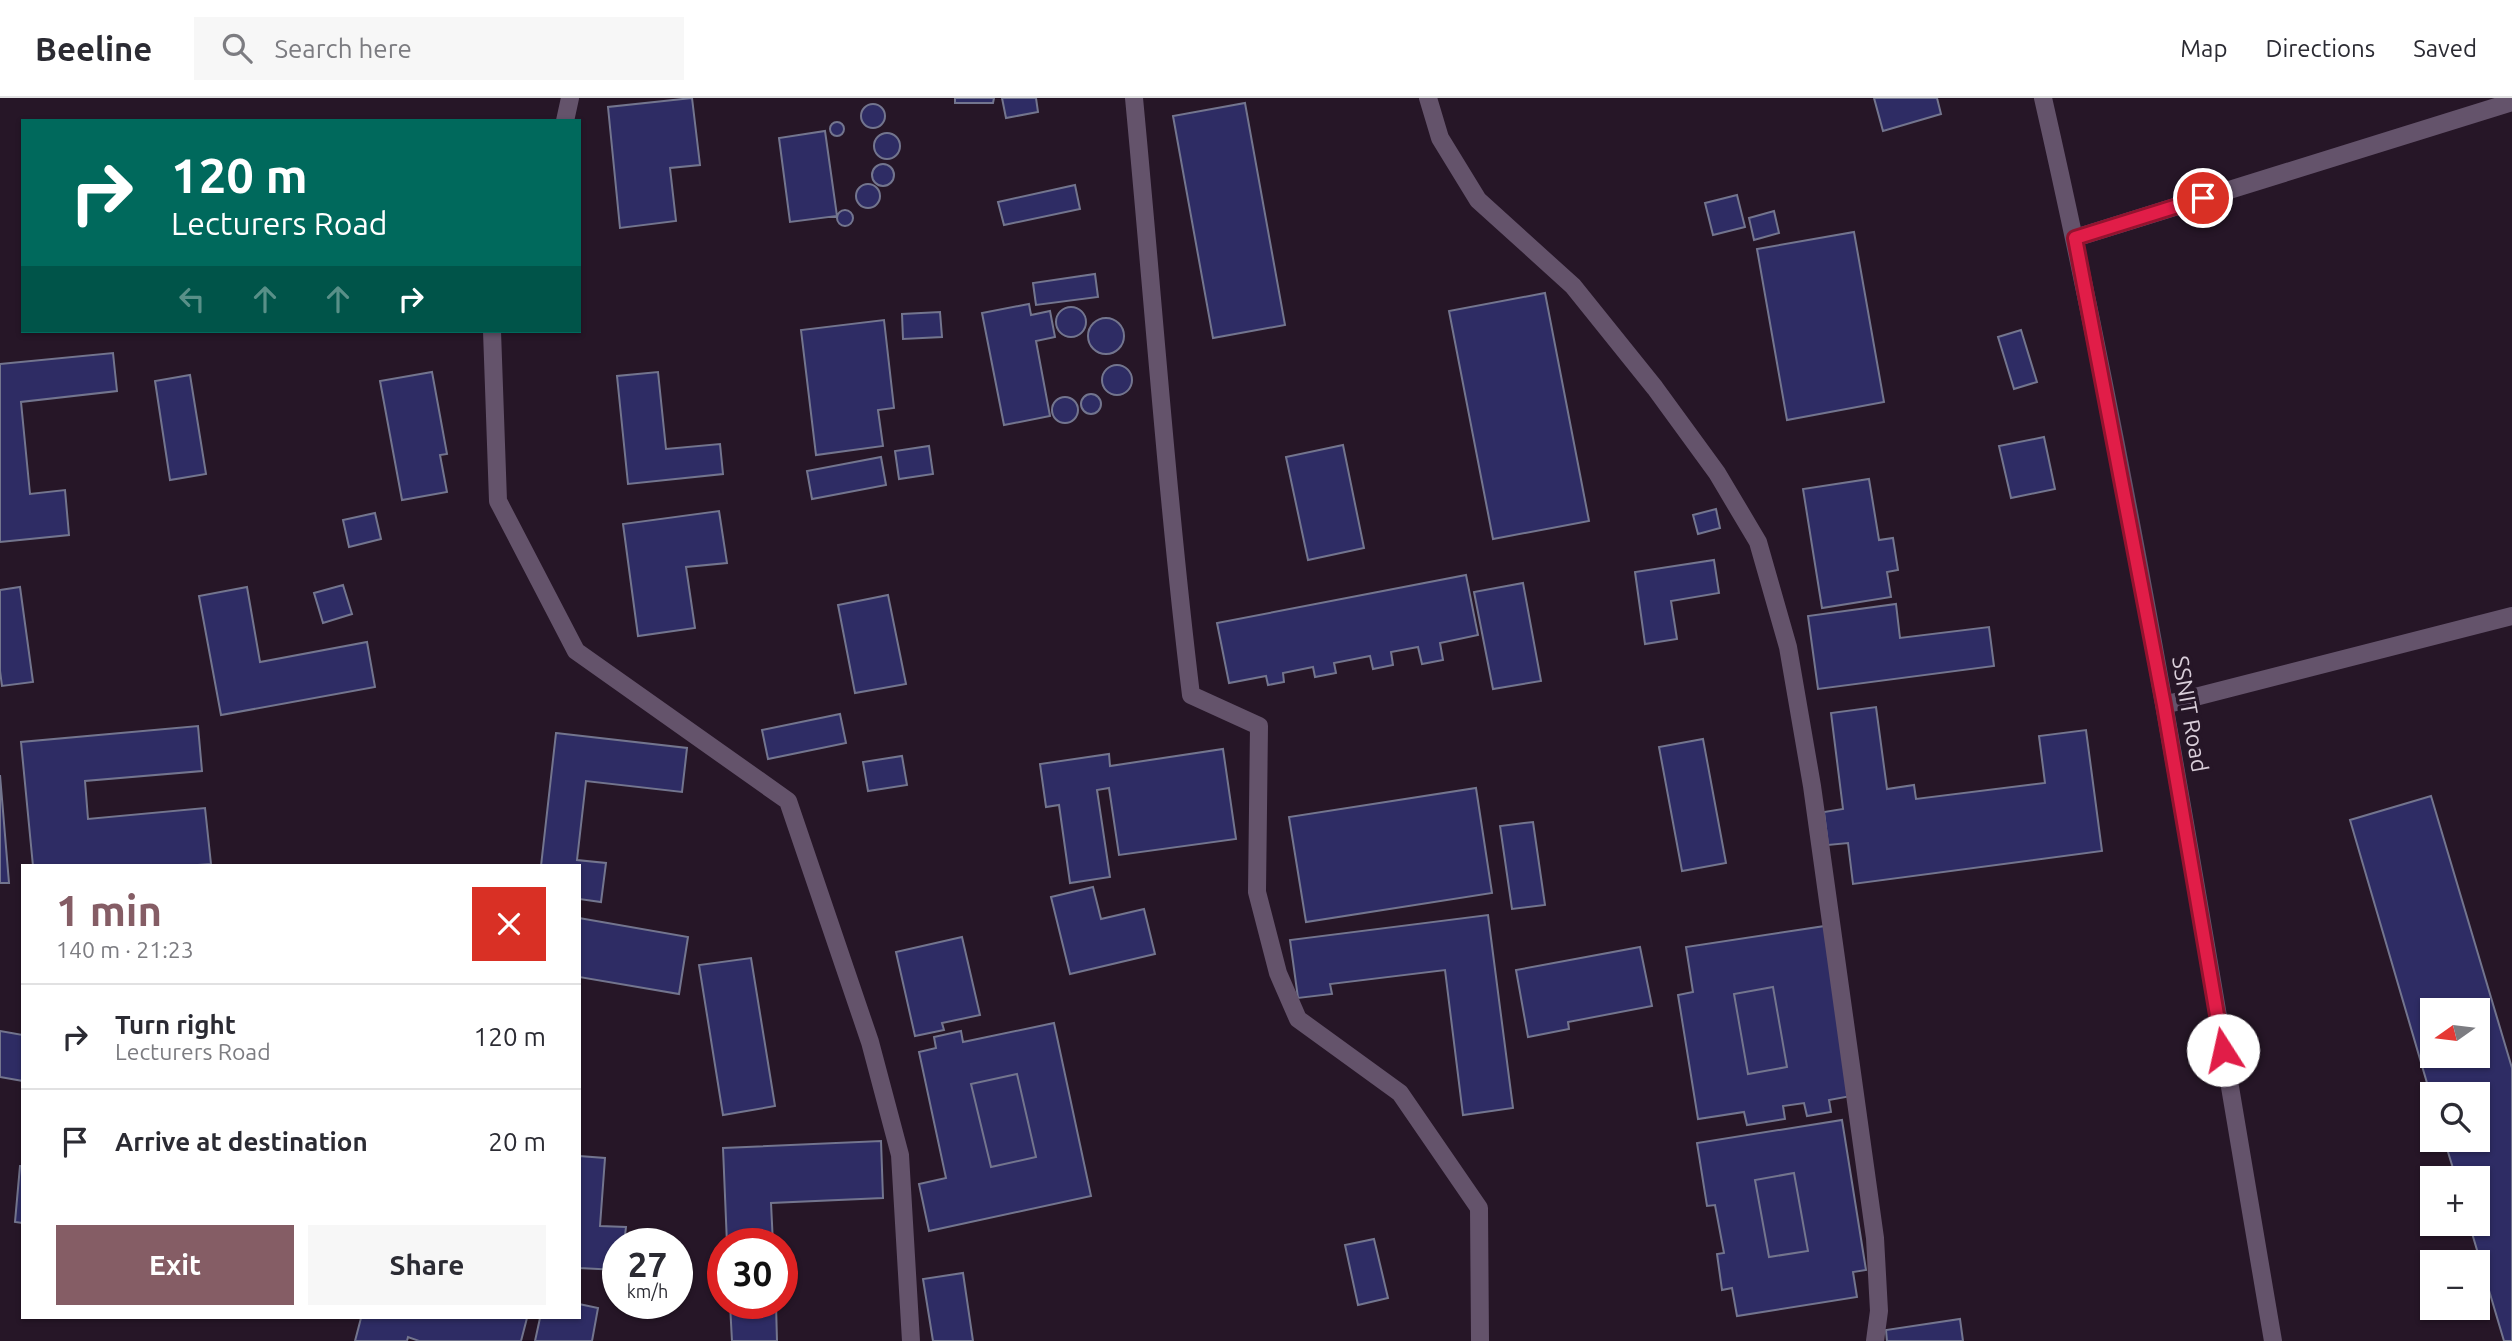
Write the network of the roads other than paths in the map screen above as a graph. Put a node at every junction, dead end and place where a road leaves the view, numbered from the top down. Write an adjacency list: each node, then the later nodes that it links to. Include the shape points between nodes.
1 (570, 98): 6 (street)
2 (1134, 98): 12 (street, via 1191,695 1259,726 1257,892 1278,973 1297,1020 1400,1093 1479,1208)
3 (1428, 98): 13 (street, via 1440,138 1478,201 1573,285 1717,473 1758,542 1788,647 1812,786 1875,1238 1879,1311)
4 (2043, 98): 7 (street, SSNIT Road)
5 (2512, 102): 7 (street)
6 (565, 119)
7 (2075, 238): 10 (street, SSNIT Road)
8 (492, 333): 11 (street, via 498,501 576,651 788,801 870,1042 900,1155)
9 (2512, 616): 10 (street)
10 (2164, 705): 14 (street, SSNIT Road)
11 (911, 1341)
12 (1480, 1341)
13 (1875, 1341)
14 (2273, 1341)

